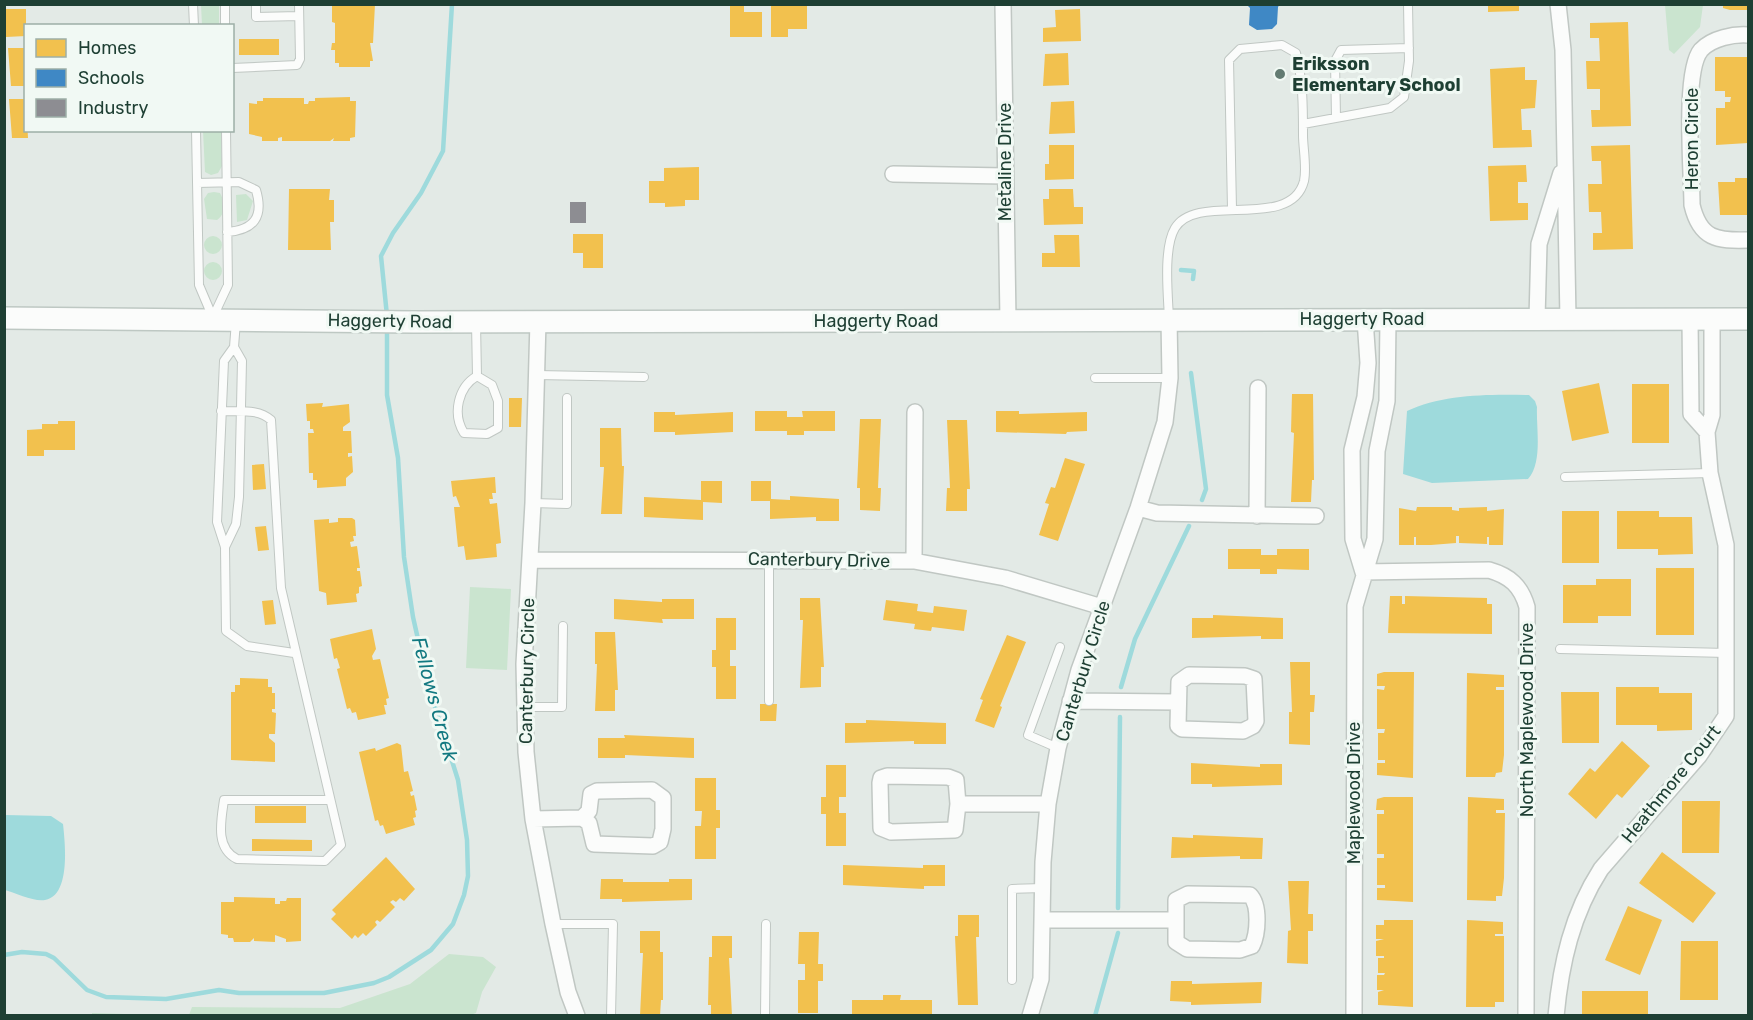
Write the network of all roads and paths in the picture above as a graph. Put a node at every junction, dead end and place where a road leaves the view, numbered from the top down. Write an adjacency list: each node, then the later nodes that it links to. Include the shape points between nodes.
1 (194, 4): 9 (lane)
2 (225, 4): 10 (lane)
3 (256, 4): 8 (lane, via 256,16)
4 (299, 4): 8 (lane)
5 (1004, 4): 20 (street, Metaline Drive)
6 (1408, 4): 12 (lane)
7 (1558, 4): 18 (street, via 1563,50)
8 (299, 16): 13 (lane, via 297,65)
9 (194, 24)
10 (225, 24)
11 (1749, 35): 25 (street, Heron Circle, via 1715,39 1701,50 1693,65 1691,91 1695,218 1701,228 1717,238)
12 (1409, 48): 14 (lane, via 1404,97 1390,108); 14 (lane, via 1341,50 1335,61)
13 (234, 68)
14 (1336, 118): 15 (lane)
15 (1303, 124): 23 (lane, via 1304,181 1294,198 1271,209); 23 (lane, via 1301,72 1296,53 1282,45 1240,49 1229,60)
16 (196, 132): 21 (lane)
17 (226, 132): 22 (lane)
18 (1563, 168): 32 (street, via 1539,244); 33 (street, via 1568,217)
19 (893, 174): 20 (street)
20 (1005, 176): 37 (street, Metaline Drive)
21 (197, 183): 22 (lane); 27 (lane, via 200,285)
22 (227, 183): 24 (lane); 24 (lane, via 250,185 256,190 258,206 249,228)
23 (1232, 209): 29 (lane, via 1185,217 1175,228 1169,246)
24 (227, 232): 27 (lane, via 228,285)
25 (1749, 240)
26 (4, 318): 27 (main road, Haggerty Road)
27 (213, 318): 28 (main road, Haggerty Road)
28 (237, 318): 38 (main road, Haggerty Road); 40 (lane)
29 (1169, 319): 30 (main road, Haggerty Road); 37 (main road, Haggerty Road); 45 (street, Canterbury Circle)
30 (1365, 319): 31 (main road, Haggerty Road); 62 (street, via 1365,397 1352,450 1353,540)
31 (1388, 319): 32 (main road, Haggerty Road); 62 (street, Maplewood Drive, via 1387,401 1377,451 1375,538)
32 (1537, 319): 33 (main road, Haggerty Road)
33 (1568, 319): 34 (main road, Haggerty Road)
34 (1690, 319): 35 (main road, Haggerty Road); 51 (street, Heathmore Court, via 1691,414)
35 (1712, 319): 36 (main road, Haggerty Road); 51 (street, Heathmore Court, via 1712,415)
36 (1749, 319)
37 (1008, 320): 39 (main road, Haggerty Road)
38 (476, 321): 39 (main road, Haggerty Road); 42 (lane)
39 (538, 321): 41 (street, Canterbury Circle)
40 (234, 347): 48 (lane, via 224,361); 49 (lane, via 242,361)
41 (537, 375): 43 (lane); 54 (street, Canterbury Circle)
42 (477, 376): 42 (lane, via 492,385 498,401 498,428 487,434 464,433 459,426 459,397 466,382)
43 (644, 377)
44 (1095, 378): 45 (lane)
45 (1170, 378): 55 (street, Canterbury Circle, via 1165,422)
46 (1258, 388): 56 (street)
47 (567, 399): 54 (lane, via 567,504)
48 (221, 411): 49 (lane); 58 (lane, via 217,522)
49 (241, 412): 58 (lane, via 236,524); 67 (lane, via 265,414 272,420 281,588)
50 (915, 412): 61 (street)
51 (1707, 432): 52 (street, Heathmore Court)
52 (1710, 473): 53 (lane); 68 (street, Heathmore Court, via 1726,545)
53 (1565, 477)
54 (533, 503): 60 (street, Canterbury Circle)
55 (1138, 508): 56 (street, via 1157,513); 63 (street, Canterbury Circle)
56 (1257, 516): 57 (street)
57 (1316, 516)
58 (225, 547): 67 (lane, via 226,631 247,646)
59 (769, 559): 60 (street, Canterbury Drive); 61 (street, Canterbury Drive); 69 (lane)
60 (530, 560): 72 (street, Canterbury Circle)
61 (914, 561): 63 (street, Canterbury Drive, via 1005,578)
62 (1363, 572): 89 (street, Maplewood Drive, via 1355,606); 90 (street, North Maplewood Drive, via 1489,570 1506,576 1524,596)
63 (1102, 607): 70 (street, Canterbury Circle)
64 (563, 626): 72 (lane, via 562,707)
65 (1060, 647): 73 (lane, via 1028,735)
66 (1560, 649): 68 (lane)
67 (294, 653): 74 (lane)
68 (1727, 653): 91 (street, Heathmore Court, via 1726,717 1699,756 1590,886 1567,944)
69 (769, 701)
70 (1070, 701): 71 (street); 73 (street, Canterbury Circle)
71 (1177, 702): 71 (street, via 1178,726 1182,729 1248,730 1256,721 1256,683 1245,676 1190,675 1179,682)
72 (524, 707): 78 (street, Canterbury Circle)
73 (1058, 748): 76 (street, Canterbury Circle)
74 (330, 800): 74 (lane, via 341,845 325,861 237,860 228,855 222,841 224,800)
75 (958, 804): 75 (street, via 957,826 951,831 891,832 879,825 883,777 952,777 957,785); 76 (street)
76 (1048, 804): 79 (street, Canterbury Circle)
77 (582, 818): 77 (street, via 589,823 594,844 653,846 662,839 663,798 652,790 597,791 591,794 589,811); 78 (street)
78 (533, 819): 82 (street, Canterbury Circle)
79 (1042, 888): 80 (street, Canterbury Circle); 84 (lane, via 1012,889)
80 (1042, 920): 81 (street); 88 (street, Canterbury Circle, via 1041,979)
81 (1176, 921): 81 (street, via 1176,942 1187,950 1247,949 1255,939 1256,905 1250,895 1181,895 1176,900)
82 (553, 924): 85 (street, Canterbury Circle); 86 (lane, via 613,924)
83 (766, 924): 87 (lane)
84 (1012, 980)
85 (577, 1016)
86 (611, 1016)
87 (765, 1016)
88 (1030, 1016)
89 (1354, 1016)
90 (1526, 1016)
91 (1556, 1016)

